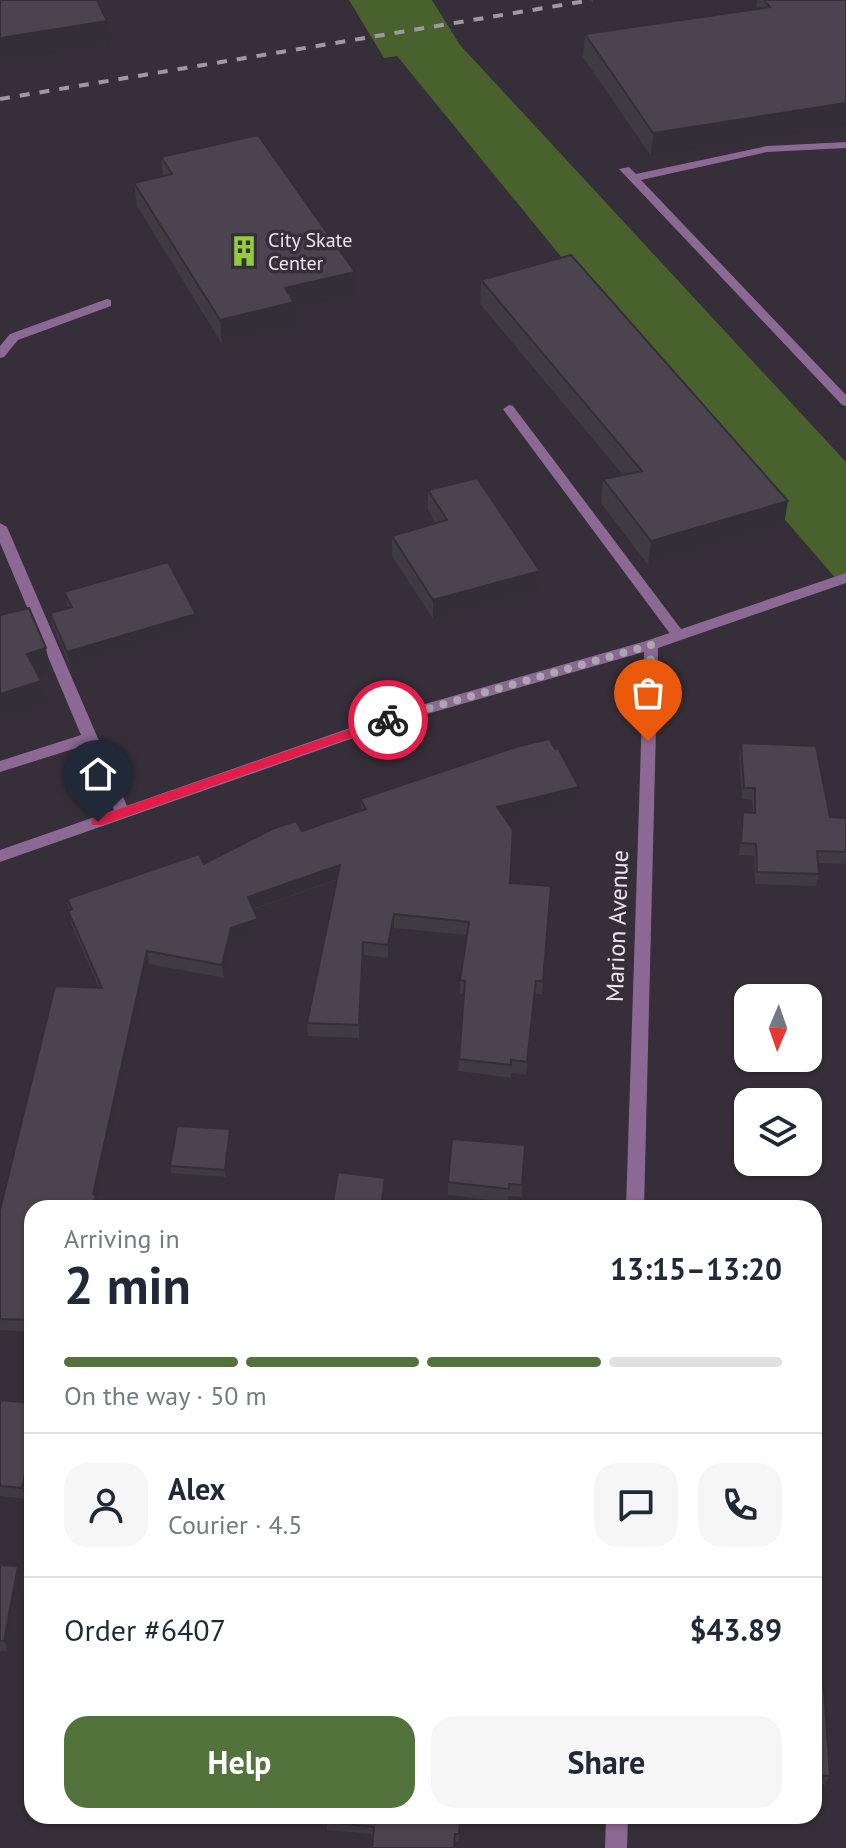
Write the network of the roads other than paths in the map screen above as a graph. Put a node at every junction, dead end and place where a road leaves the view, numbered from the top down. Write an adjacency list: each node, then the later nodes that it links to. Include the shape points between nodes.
1 (846, 145): 4 (street, via 767,149 629,174)
2 (107, 303): 3 (street, via 14,337)
3 (0, 354)
4 (846, 402)
5 (509, 409): 9 (street)
6 (0, 527): 7 (street)
7 (7, 562): 11 (street)
8 (846, 578): 9 (street)
9 (679, 636): 10 (street)
10 (651, 645): 13 (street, via 395,718); 15 (street, Marion Avenue)
11 (90, 738): 12 (street); 13 (street)
12 (0, 767)
13 (122, 813): 14 (street)
14 (0, 856)
15 (635, 1200)
16 (617, 1824): 17 (street)
17 (616, 1848)

